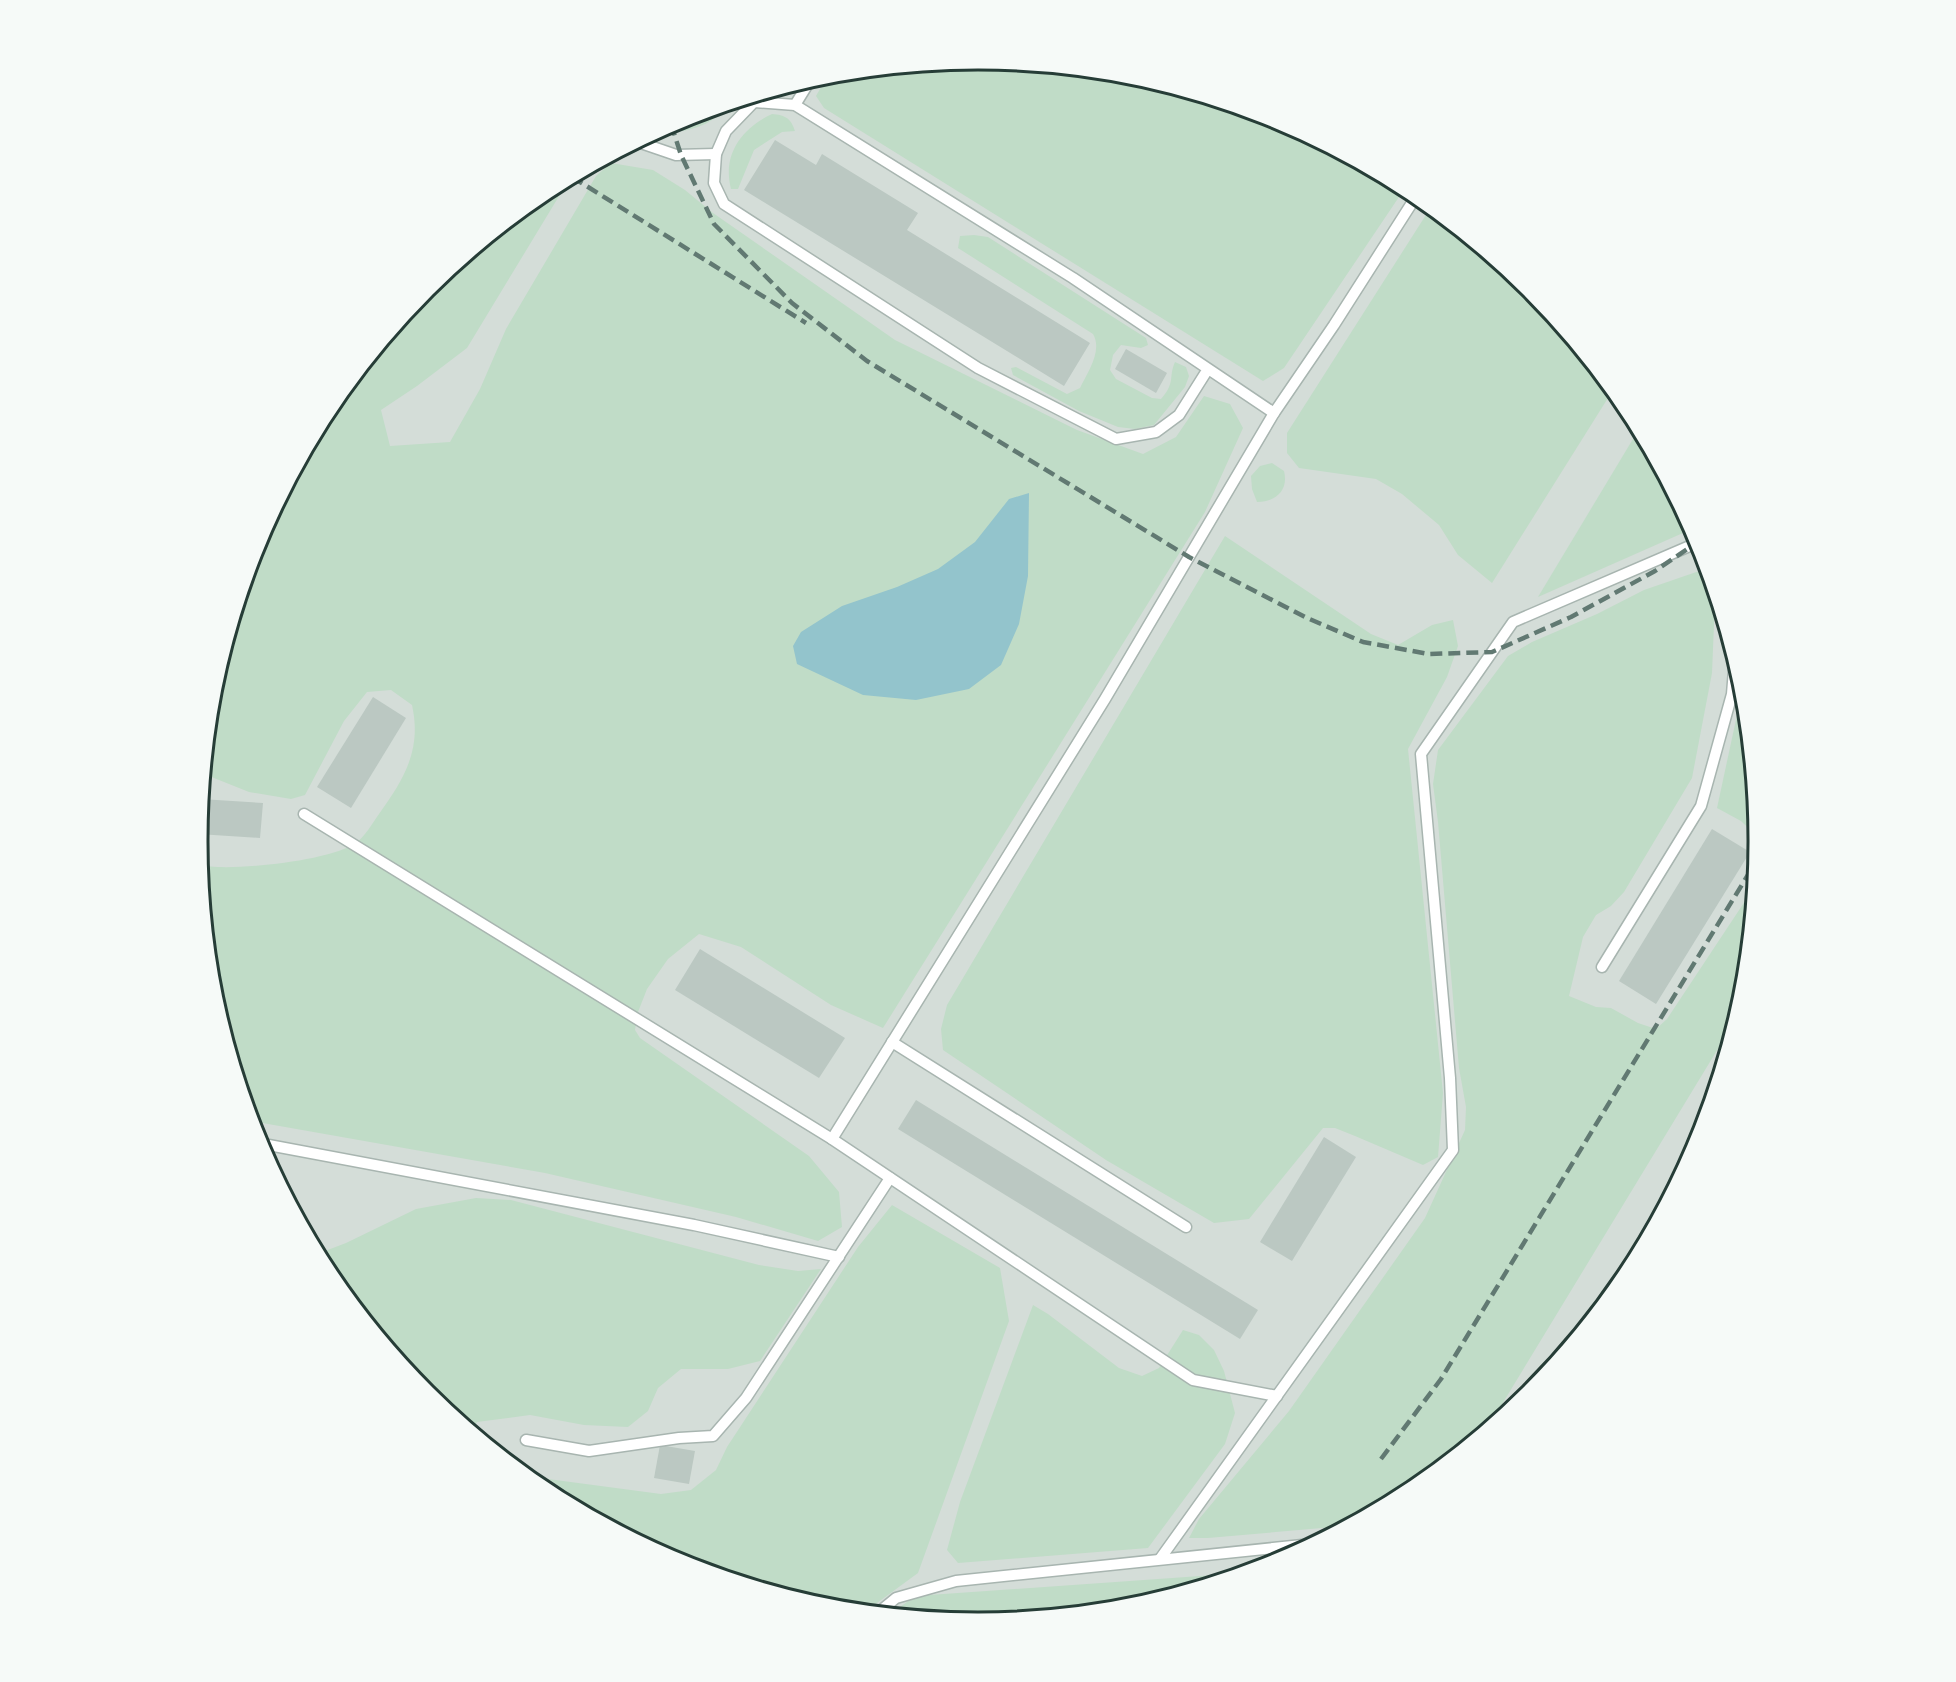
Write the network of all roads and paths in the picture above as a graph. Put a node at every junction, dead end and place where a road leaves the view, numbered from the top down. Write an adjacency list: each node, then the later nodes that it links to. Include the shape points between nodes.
1 (804, 91): 4 (lane)
2 (760, 102): 4 (lane)
3 (751, 105): 6 (lane, via 726,131)
4 (795, 105): 8 (lane, via 1072,278)
5 (647, 145): 6 (lane, via 676,156)
6 (716, 154): 8 (lane, via 714,183 724,204 978,368 1116,439 1156,432 1179,415)
7 (1411, 203): 9 (lane)
8 (1208, 369): 9 (lane)
9 (1274, 413): 14 (lane, via 1105,699)
10 (1690, 546): 20 (lane, via 1513,622 1421,754 1454,1150)
11 (1733, 686): 13 (lane, via 1701,806)
12 (304, 814): 15 (lane)
13 (1602, 967)
14 (892, 1042): 15 (lane); 18 (lane)
15 (832, 1138): 17 (lane)
16 (270, 1145): 19 (lane, via 694,1225)
17 (890, 1178): 19 (lane); 20 (lane, via 1192,1380)
18 (1186, 1227)
19 (839, 1257): 21 (lane, via 746,1398 712,1436 589,1451)
20 (1277, 1396): 23 (lane)
21 (526, 1440)
22 (1287, 1546): 23 (lane)
23 (1160, 1559): 24 (lane, via 956,1581 896,1598)
24 (886, 1606)

